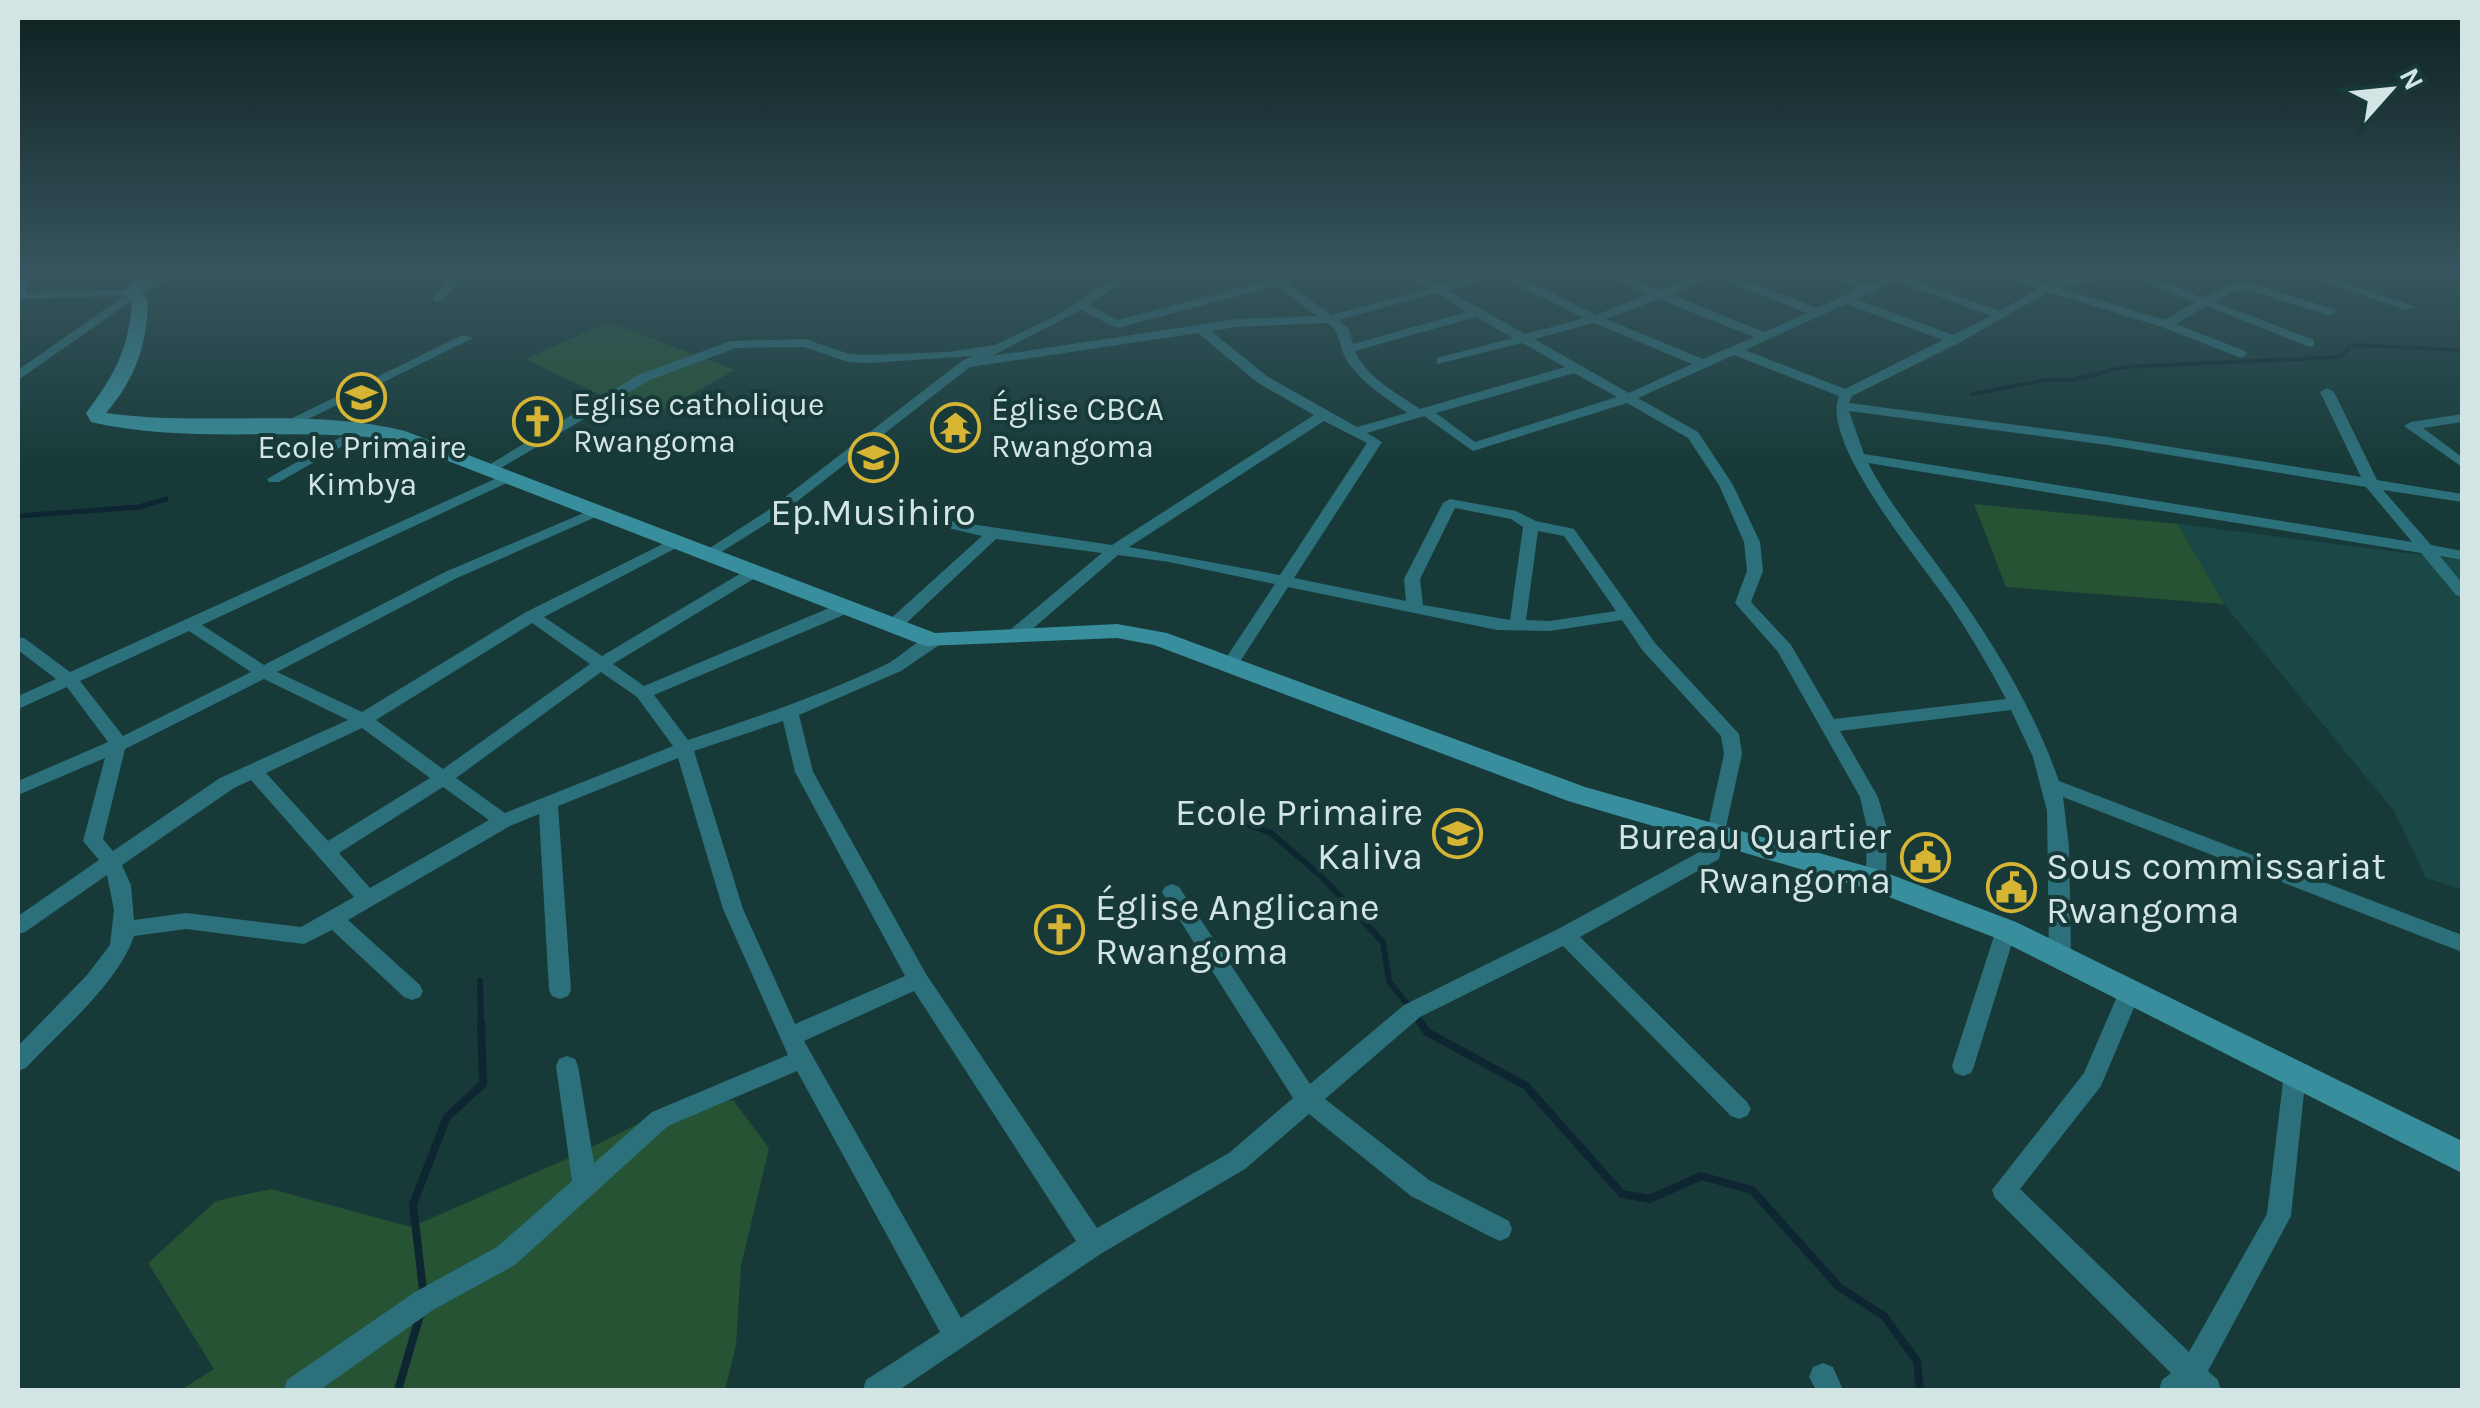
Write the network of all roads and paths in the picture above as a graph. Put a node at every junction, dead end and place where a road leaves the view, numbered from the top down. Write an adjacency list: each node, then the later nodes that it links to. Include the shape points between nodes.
1 (79, 335): 30 (street)
2 (136, 335): 37 (street, via 124,382 96,412 98,418 133,424)
3 (1022, 335): 22 (street)
4 (1163, 335): 27 (street)
5 (1208, 335): 35 (street, via 1263,380)
6 (1344, 335): 23 (street)
7 (1400, 335): 23 (street)
8 (1516, 335): 19 (street)
9 (1534, 335): 19 (street)
10 (1635, 335): 28 (street)
11 (1760, 335): 17 (street)
12 (1766, 335): 17 (street)
13 (1941, 335): 20 (street)
14 (1965, 335): 20 (street)
15 (2193, 335): 25 (street)
16 (2288, 335): 21 (street)
17 (1763, 336): 24 (street)
18 (467, 338): 37 (street)
19 (1522, 338): 26 (street); 29 (street)
20 (1955, 340): 33 (street)
21 (2310, 343)
22 (994, 349): 27 (street); 42 (street, via 848,358 805,343 735,344 646,377)
23 (1347, 350): 34 (street, via 1367,378)
24 (1734, 350): 28 (street); 33 (street)
25 (2241, 354)
26 (1441, 362)
27 (966, 364): 54 (street)
28 (1703, 364): 32 (street)
29 (1573, 369): 32 (street); 34 (street)
30 (18, 376)
31 (2327, 392): 44 (street)
32 (1626, 399): 34 (street, via 1473,446); 77 (street, via 1693,435 1726,485 1752,542 1755,572 1743,603 1785,649)
33 (1844, 400): 40 (street); 44 (street)
34 (1422, 413): 39 (street)
35 (1323, 415): 39 (street); 51 (street)
36 (2462, 418): 41 (street, via 2411,426)
37 (289, 423): 38 (street)
38 (364, 428): 42 (street, via 432,445); 43 (street)
39 (1355, 432): 56 (street, via 1374,442)
40 (1856, 458): 52 (street); 74 (street, via 1880,503 1970,623)
41 (2462, 463)
42 (498, 473): 46 (street); 62 (street)
43 (274, 479)
44 (2372, 487): 45 (street); 52 (street)
45 (2462, 498)
46 (593, 512): 50 (street); 70 (street)
47 (942, 522): 49 (street)
48 (1531, 524): 59 (street, via 1450,503 1412,579); 60 (street, via 1576,539); 64 (street)
49 (992, 534): 51 (street); 63 (street)
50 (674, 543): 54 (street); 61 (street)
51 (1116, 549): 56 (street); 65 (street)
52 (2430, 552): 53 (street); 57 (street)
53 (2462, 555)
54 (708, 556): 55 (street)
55 (754, 572): 58 (street); 68 (street)
56 (1284, 583): 59 (street); 69 (street)
57 (2462, 592)
58 (848, 607): 63 (street); 72 (street)
59 (1415, 610): 64 (street)
60 (1624, 615): 64 (street); 86 (street, via 1730,734)
61 (532, 616): 68 (street); 76 (street)
62 (188, 623): 70 (street); 71 (street)
63 (894, 626): 67 (street)
64 (1517, 626)
65 (1016, 634): 67 (street); 69 (street, via 1117,631 1159,638)
66 (18, 642): 71 (street)
67 (933, 642): 75 (street, via 895,667)
68 (601, 664): 72 (street); 81 (street)
69 (1230, 664): 86 (street, via 1576,794)
70 (265, 673): 76 (street); 78 (street)
71 (71, 681): 73 (street); 78 (street)
72 (643, 692): 79 (street)
73 (18, 703)
74 (2014, 704): 77 (street); 82 (street)
75 (790, 712): 79 (street); 99 (street, via 804,772)
76 (363, 720): 80 (street); 81 (street)
77 (1829, 726): 89 (street, via 1875,811)
78 (118, 743): 83 (street); 88 (street, via 92,841)
79 (684, 748): 84 (street); 103 (street, via 734,909)
80 (254, 770): 87 (street); 88 (street)
81 (443, 778): 85 (street); 87 (street)
82 (2049, 784): 97 (street); 98 (street, via 2057,808)
83 (18, 788)
84 (548, 803): 85 (street); 100 (street)
85 (504, 821): 91 (street)
86 (1720, 834): 89 (street); 96 (street, via 1712,854)
87 (326, 851): 91 (street)
88 (114, 860): 93 (street); 94 (street, via 124,891)
89 (1876, 880): 95 (street)
90 (1172, 892): 108 (street)
91 (368, 899): 92 (street)
92 (332, 919): 94 (street, via 304,936 186,921); 101 (street)
93 (18, 926)
94 (122, 930): 104 (street, via 124,940 106,967)
95 (2006, 930): 98 (street); 106 (street)
96 (1565, 935): 108 (street, via 1412,1010); 109 (street)
97 (2462, 944)
98 (2060, 956): 102 (street)
99 (918, 980): 103 (street); 113 (street)
100 (560, 990)
101 (412, 991)
102 (2130, 992): 107 (street); 115 (street, via 2093,1079 2004,1190)
103 (796, 1048): 111 (street, via 660,1119); 114 (street)
104 (18, 1061)
105 (567, 1066): 111 (street)
106 (1964, 1066)
107 (2295, 1074): 110 (street); 115 (street, via 2279,1216)
108 (1306, 1098): 112 (street, via 1420,1188); 113 (street, via 1237,1161)
109 (1739, 1109)
110 (2462, 1158)
111 (585, 1185): 116 (street, via 506,1256 424,1301)
112 (1500, 1229)
113 (1094, 1244): 114 (street)
114 (957, 1337): 117 (street)
115 (2200, 1382): 118 (street)
116 (296, 1390)
117 (876, 1390)
118 (2172, 1390)

